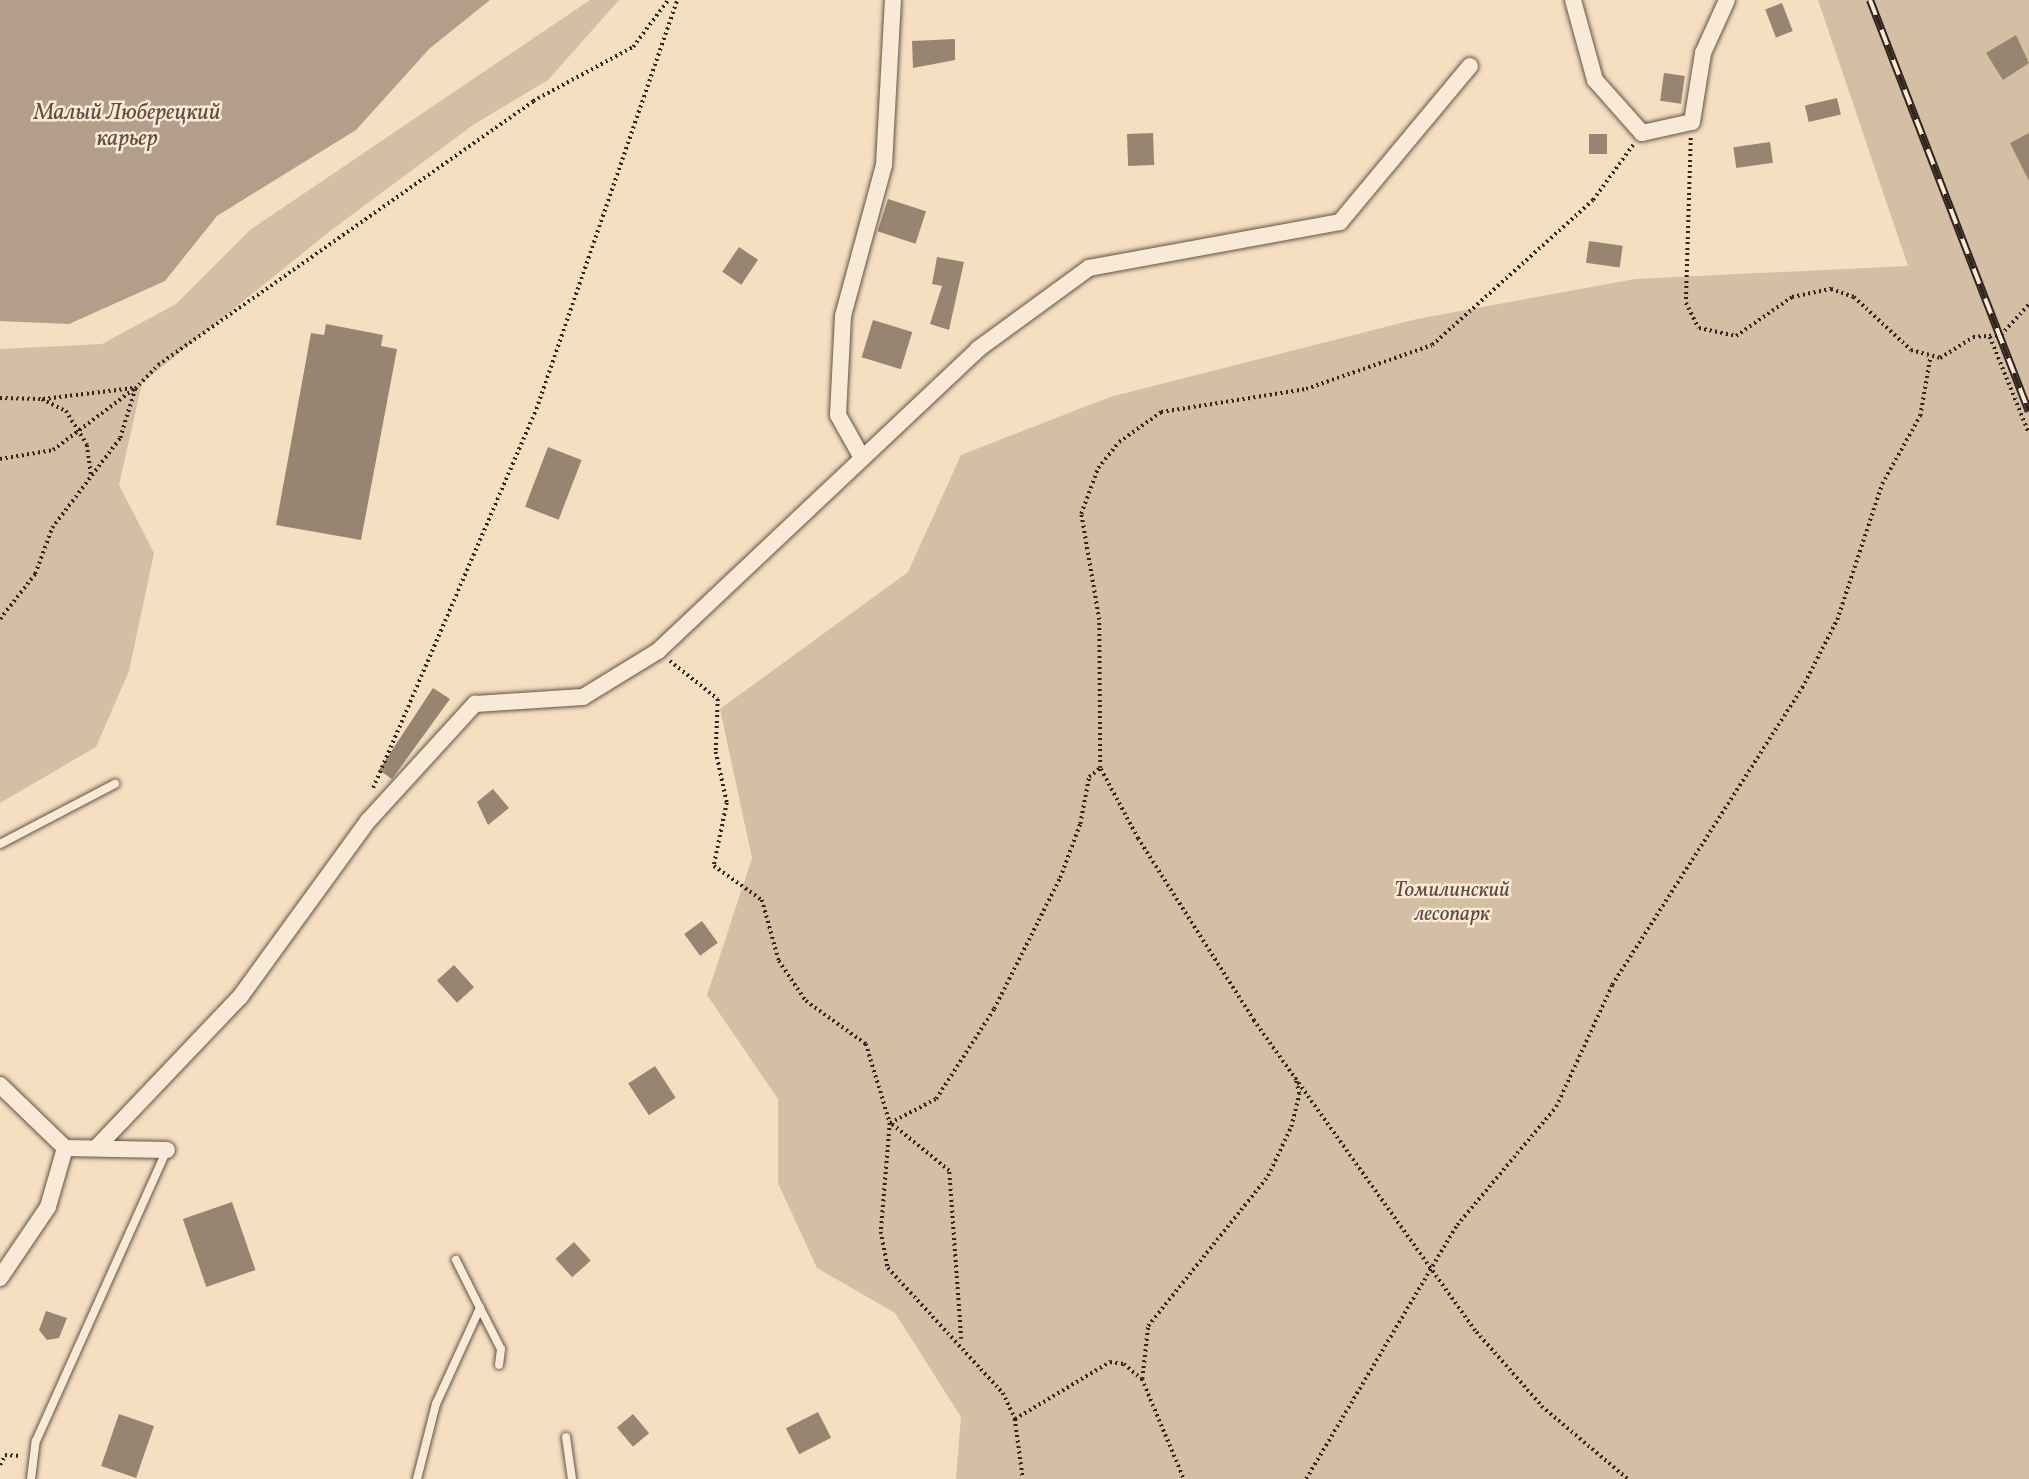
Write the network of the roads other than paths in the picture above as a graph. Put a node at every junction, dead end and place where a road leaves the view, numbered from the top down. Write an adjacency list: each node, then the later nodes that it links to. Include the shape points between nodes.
1 (893, 0): 5 (street, via 884,165 843,316 838,415)
2 (1573, 0): 3 (street, via 1595,80 1642,133 1692,122 1703,53)
3 (1727, 0)
4 (1470, 65): 5 (street, via 1340,222 1088,268 978,349)
5 (861, 456): 9 (street, via 658,651 583,697 475,704 368,821 240,997)
6 (115, 784): 7 (lane)
7 (0, 844)
8 (0, 1085): 10 (street)
9 (98, 1146): 10 (street); 11 (street)
10 (65, 1148): 13 (street, via 48,1207)
11 (167, 1150): 17 (lane, via 34,1457)
12 (456, 1260): 14 (lane)
13 (0, 1278)
14 (480, 1308): 15 (lane, via 501,1349); 18 (lane, via 436,1404)
15 (499, 1365)
16 (566, 1437): 19 (lane)
17 (31, 1479)
18 (417, 1479)
19 (572, 1479)

